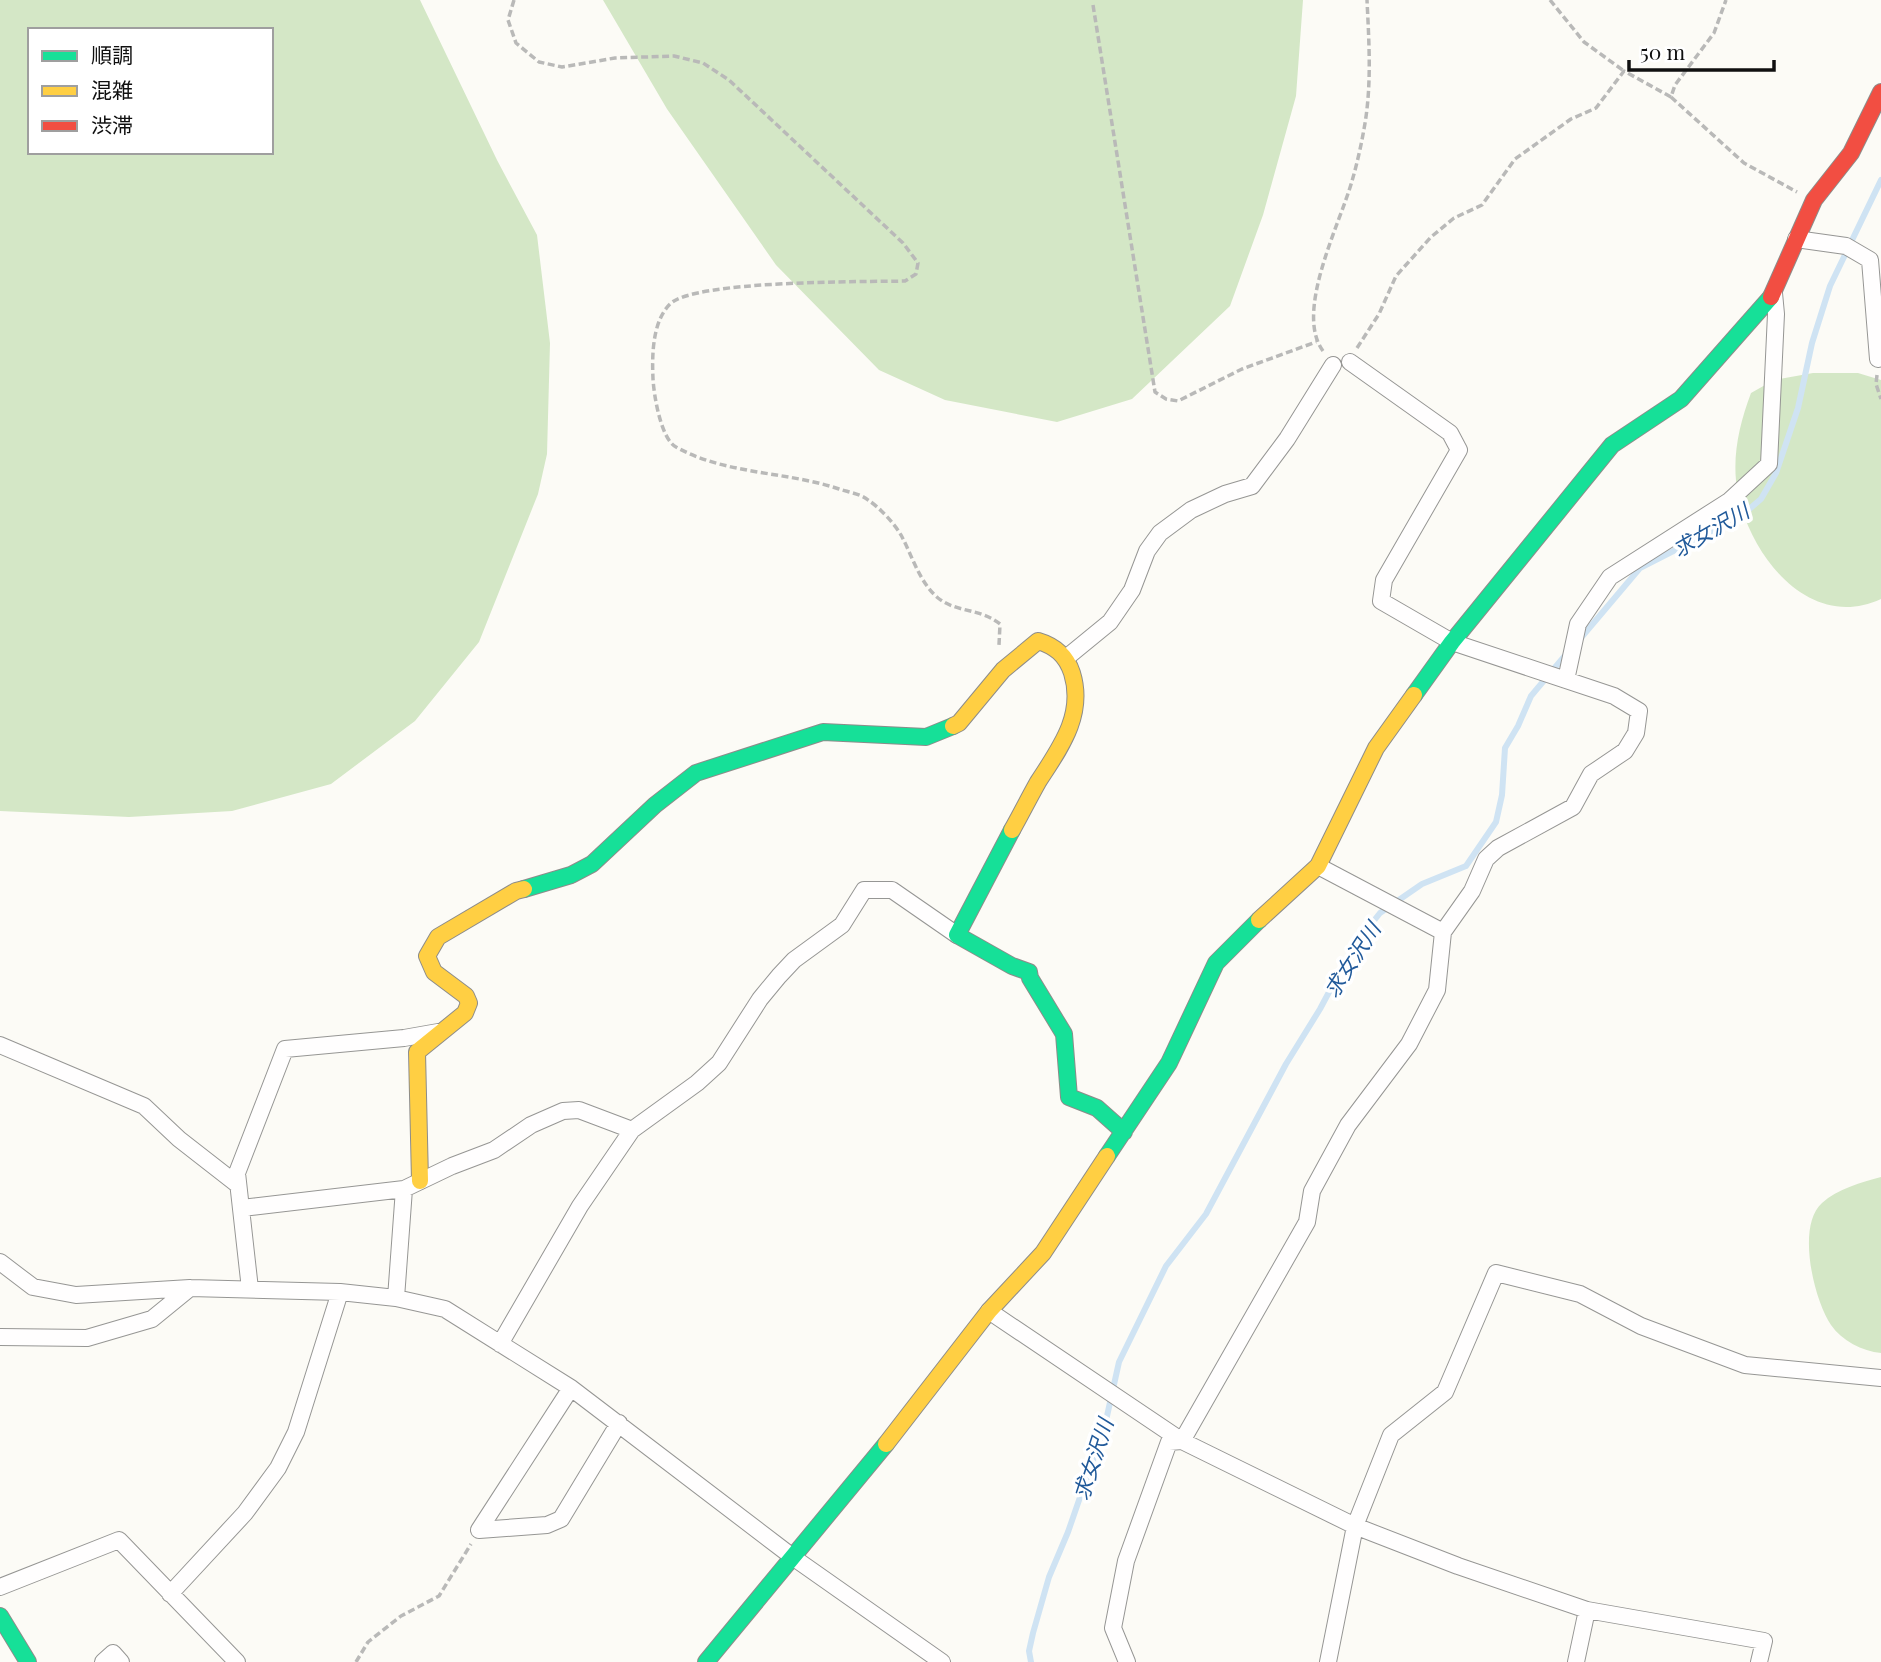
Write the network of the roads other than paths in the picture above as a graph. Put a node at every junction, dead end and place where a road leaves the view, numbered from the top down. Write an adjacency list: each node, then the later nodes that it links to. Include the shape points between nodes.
1 (1881, 92): 2 (street, via 1851,153 1814,200)
2 (1796, 239): 3 (street); 4 (street, via 1846,246 1870,260)
3 (1774, 293): 7 (street, via 1681,399 1612,445); 9 (street, via 1769,464 1729,501 1610,577 1578,624)
4 (1878, 359)
5 (1350, 362): 7 (street, via 1450,433 1459,450 1384,580 1381,601)
6 (1333, 365): 8 (street, via 1252,486 1191,510 1160,533 1147,551 1132,590 1110,622)
7 (1452, 642): 9 (street); 10 (street, via 1376,748)
8 (1066, 658): 12 (street, via 1076,688 1073,719 1058,755 1036,786); 13 (street, via 1051,643 1038,641 1003,670 959,723 926,737 823,732 696,773 592,864 516,891 438,937 427,956 434,972 469,1003 465,1013)
9 (1566, 680): 11 (street, via 1614,696 1639,711 1636,733 1625,751 1591,774 1573,807 1486,859 1472,891)
10 (1318, 866): 11 (street); 16 (street, via 1216,963 1169,1063)
11 (1443, 932): 32 (street, via 1437,990 1409,1045 1348,1125 1312,1191 1307,1222)
12 (957, 935): 15 (street, via 892,890 864,890 842,925 779,976 719,1063); 16 (street, via 1029,972 1064,1034 1069,1097 1097,1108)
13 (440, 1032): 17 (street, via 417,1052); 18 (street, via 285,1049 237,1173)
14 (0, 1045): 18 (street, via 144,1106)
15 (632, 1130): 17 (street, via 579,1110 564,1111 531,1125 494,1150); 28 (street, via 580,1206)
16 (1124, 1132): 26 (street, via 1043,1253)
17 (420, 1181): 19 (street)
18 (238, 1185): 20 (street)
19 (404, 1189): 20 (street); 25 (street)
20 (242, 1208): 23 (street)
21 (0, 1262): 22 (street, via 33,1287 76,1294)
22 (190, 1288): 23 (street); 27 (street, via 152,1319 87,1338)
23 (250, 1289): 24 (street)
24 (340, 1292): 25 (street); 36 (street, via 296,1432 278,1468 246,1513)
25 (396, 1298): 28 (street, via 444,1309)
26 (989, 1311): 32 (street); 34 (street)
27 (0, 1337)
28 (500, 1344): 30 (street)
29 (1881, 1378): 33 (street, via 1745,1366 1641,1326 1580,1294 1496,1273 1445,1392 1391,1434)
30 (571, 1388): 31 (street); 31 (street, via 480,1530 547,1525 561,1519)
31 (619, 1423): 34 (street)
32 (1182, 1441): 33 (street); 45 (street, via 1169,1442 1126,1561 1113,1628)
33 (1355, 1527): 37 (street); 46 (street)
34 (794, 1558): 43 (street); 44 (street)
35 (0, 1587): 36 (street, via 119,1540)
36 (170, 1594): 42 (street)
37 (1587, 1610): 47 (street); 48 (street, via 1764,1641)
38 (0, 1616): 39 (street)
39 (28, 1662)
40 (103, 1662): 41 (street, via 113,1653)
41 (121, 1662)
42 (237, 1662)
43 (706, 1662)
44 (942, 1662)
45 (1128, 1662)
46 (1328, 1662)
47 (1576, 1662)
48 (1759, 1662)

